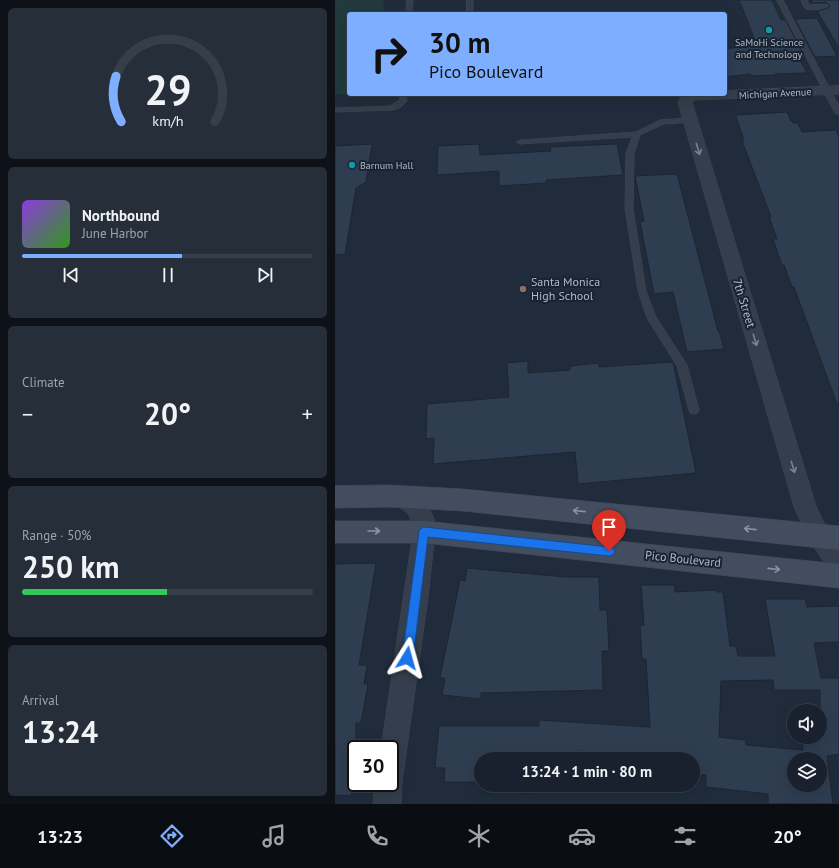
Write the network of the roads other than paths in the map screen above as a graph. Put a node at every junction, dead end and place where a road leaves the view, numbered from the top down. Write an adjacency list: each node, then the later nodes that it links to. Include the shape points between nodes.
1 (410, 0): 6 (lane)
2 (470, 0): 7 (lane)
3 (780, 0): 8 (lane)
4 (804, 0): 5 (lane, via 807,7)
5 (825, 6)
6 (409, 12)
7 (470, 12)
8 (833, 90): 9 (street, Michigan Avenue); 14 (lane)
9 (727, 95)
10 (403, 96): 13 (lane, via 403,101 391,108)
11 (695, 96): 12 (street, Michigan Avenue)
12 (687, 98): 15 (street, 7th Street, via 685,102)
13 (335, 110)
14 (839, 113)
15 (690, 120): 16 (lane, via 663,122); 21 (street, 7th Street, one-way to 21)
16 (637, 134): 17 (lane); 18 (lane, via 630,154 629,208 642,291 652,318 681,365)
17 (520, 142)
18 (694, 410)
19 (335, 497): 20 (main road)
20 (402, 497): 23 (street, via 419,509); 24 (main road, one-way to 20, via 463,500)
21 (805, 507): 24 (street, via 798,522 792,529); 25 (street, 7th Street)
22 (335, 532): 23 (main road, Pico Boulevard, one-way to 23)
23 (424, 532): 27 (main road, Pico Boulevard, one-way to 27); 28 (street)
24 (784, 532): 25 (main road)
25 (829, 537): 26 (street, 7th Street)
26 (839, 564)
27 (839, 576)
28 (395, 740)
29 (388, 792): 30 (street)
30 (387, 804)

